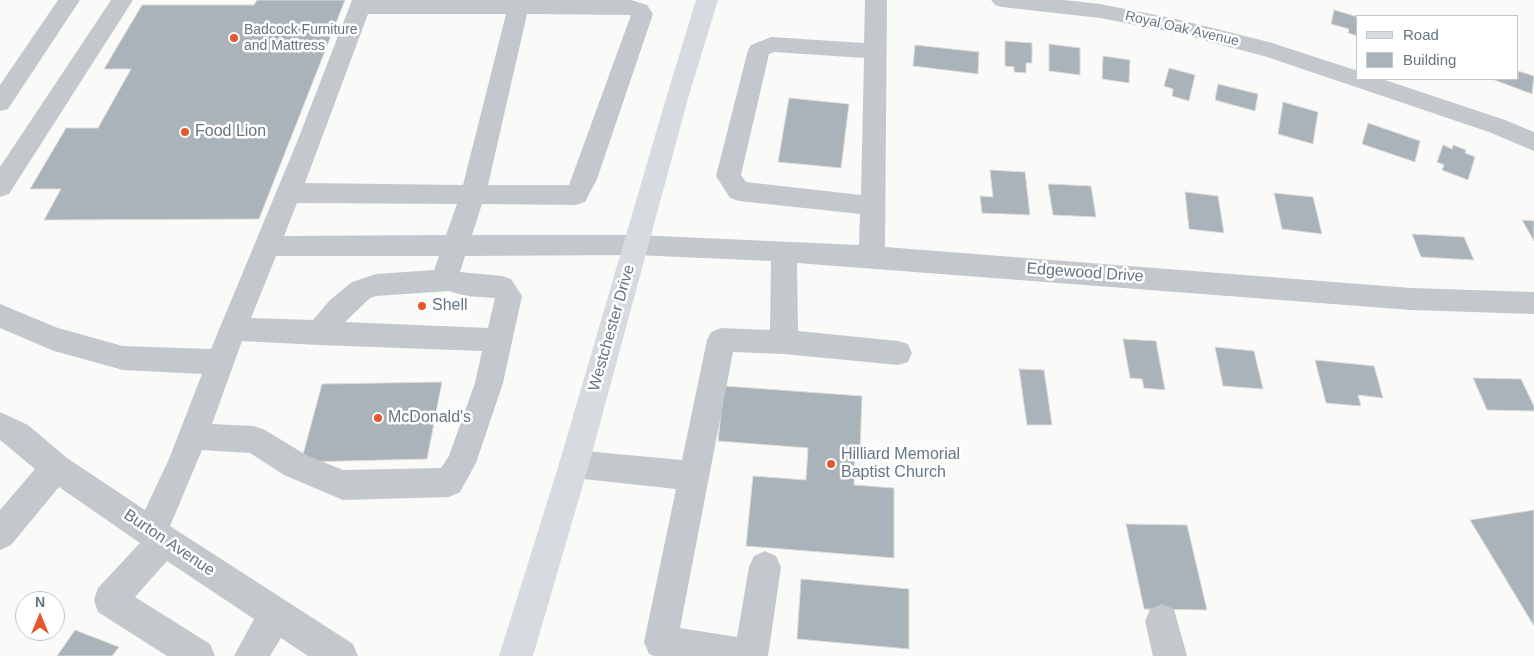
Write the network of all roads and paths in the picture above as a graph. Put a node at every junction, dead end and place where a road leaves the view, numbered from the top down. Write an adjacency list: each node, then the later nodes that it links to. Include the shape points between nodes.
1 (69, 0): 11 (street)
2 (122, 0): 13 (street)
3 (707, 0): 18 (main road, Westchester Drive)
4 (876, 0): 8 (street)
5 (1002, 0): 9 (street, Royal Oak Avenue, via 1100,11 1176,26 1269,50)
6 (361, 4): 7 (street); 14 (street)
7 (519, 4): 15 (street); 15 (street, via 630,7 642,14 585,179 576,195)
8 (875, 51): 16 (street); 16 (street, via 771,44 759,50 728,176 738,191)
9 (1356, 78)
10 (1361, 80): 12 (street, Royal Oak Avenue, via 1497,126)
11 (0, 103)
12 (1534, 142)
13 (0, 187)
14 (289, 193): 15 (street); 19 (street)
15 (473, 195): 17 (street)
16 (872, 206): 21 (street)
17 (455, 245): 18 (street, Edgewood Drive); 19 (street, Edgewood Drive); 22 (street, via 447,271)
18 (636, 245): 20 (street, Edgewood Drive); 33 (main road, Westchester Drive)
19 (268, 246): 25 (street)
20 (784, 251): 21 (street, Edgewood Drive); 28 (street)
21 (872, 256): 23 (street, Edgewood Drive, via 1411,299)
22 (449, 280): 26 (street, via 376,285 361,290); 27 (street, via 466,285 502,287 509,296)
23 (1534, 303)
24 (0, 316): 30 (street, via 54,339 123,358)
25 (234, 329): 26 (street); 30 (street)
26 (319, 333): 27 (street)
27 (498, 340): 32 (street, via 489,383 461,463 448,482 343,485 295,465 254,440)
28 (784, 342): 29 (street); 35 (street, via 720,340)
29 (898, 352)
30 (220, 362): 32 (street)
31 (0, 425): 34 (street, Burton Avenue, via 18,435)
32 (192, 436): 37 (street)
33 (574, 464): 35 (street); 45 (main road, Westchester Drive)
34 (56, 468): 36 (street); 37 (street, Burton Avenue)
35 (694, 476): 42 (street, via 662,642)
36 (0, 534)
37 (158, 536): 39 (street, Burton Avenue); 41 (street, via 110,600)
38 (765, 567): 42 (street, via 751,656)
39 (276, 615): 43 (street); 44 (street, Burton Avenue)
40 (1162, 621): 46 (street)
41 (176, 651)
42 (726, 654)
43 (251, 656)
44 (341, 656)
45 (516, 656)
46 (1170, 656)

